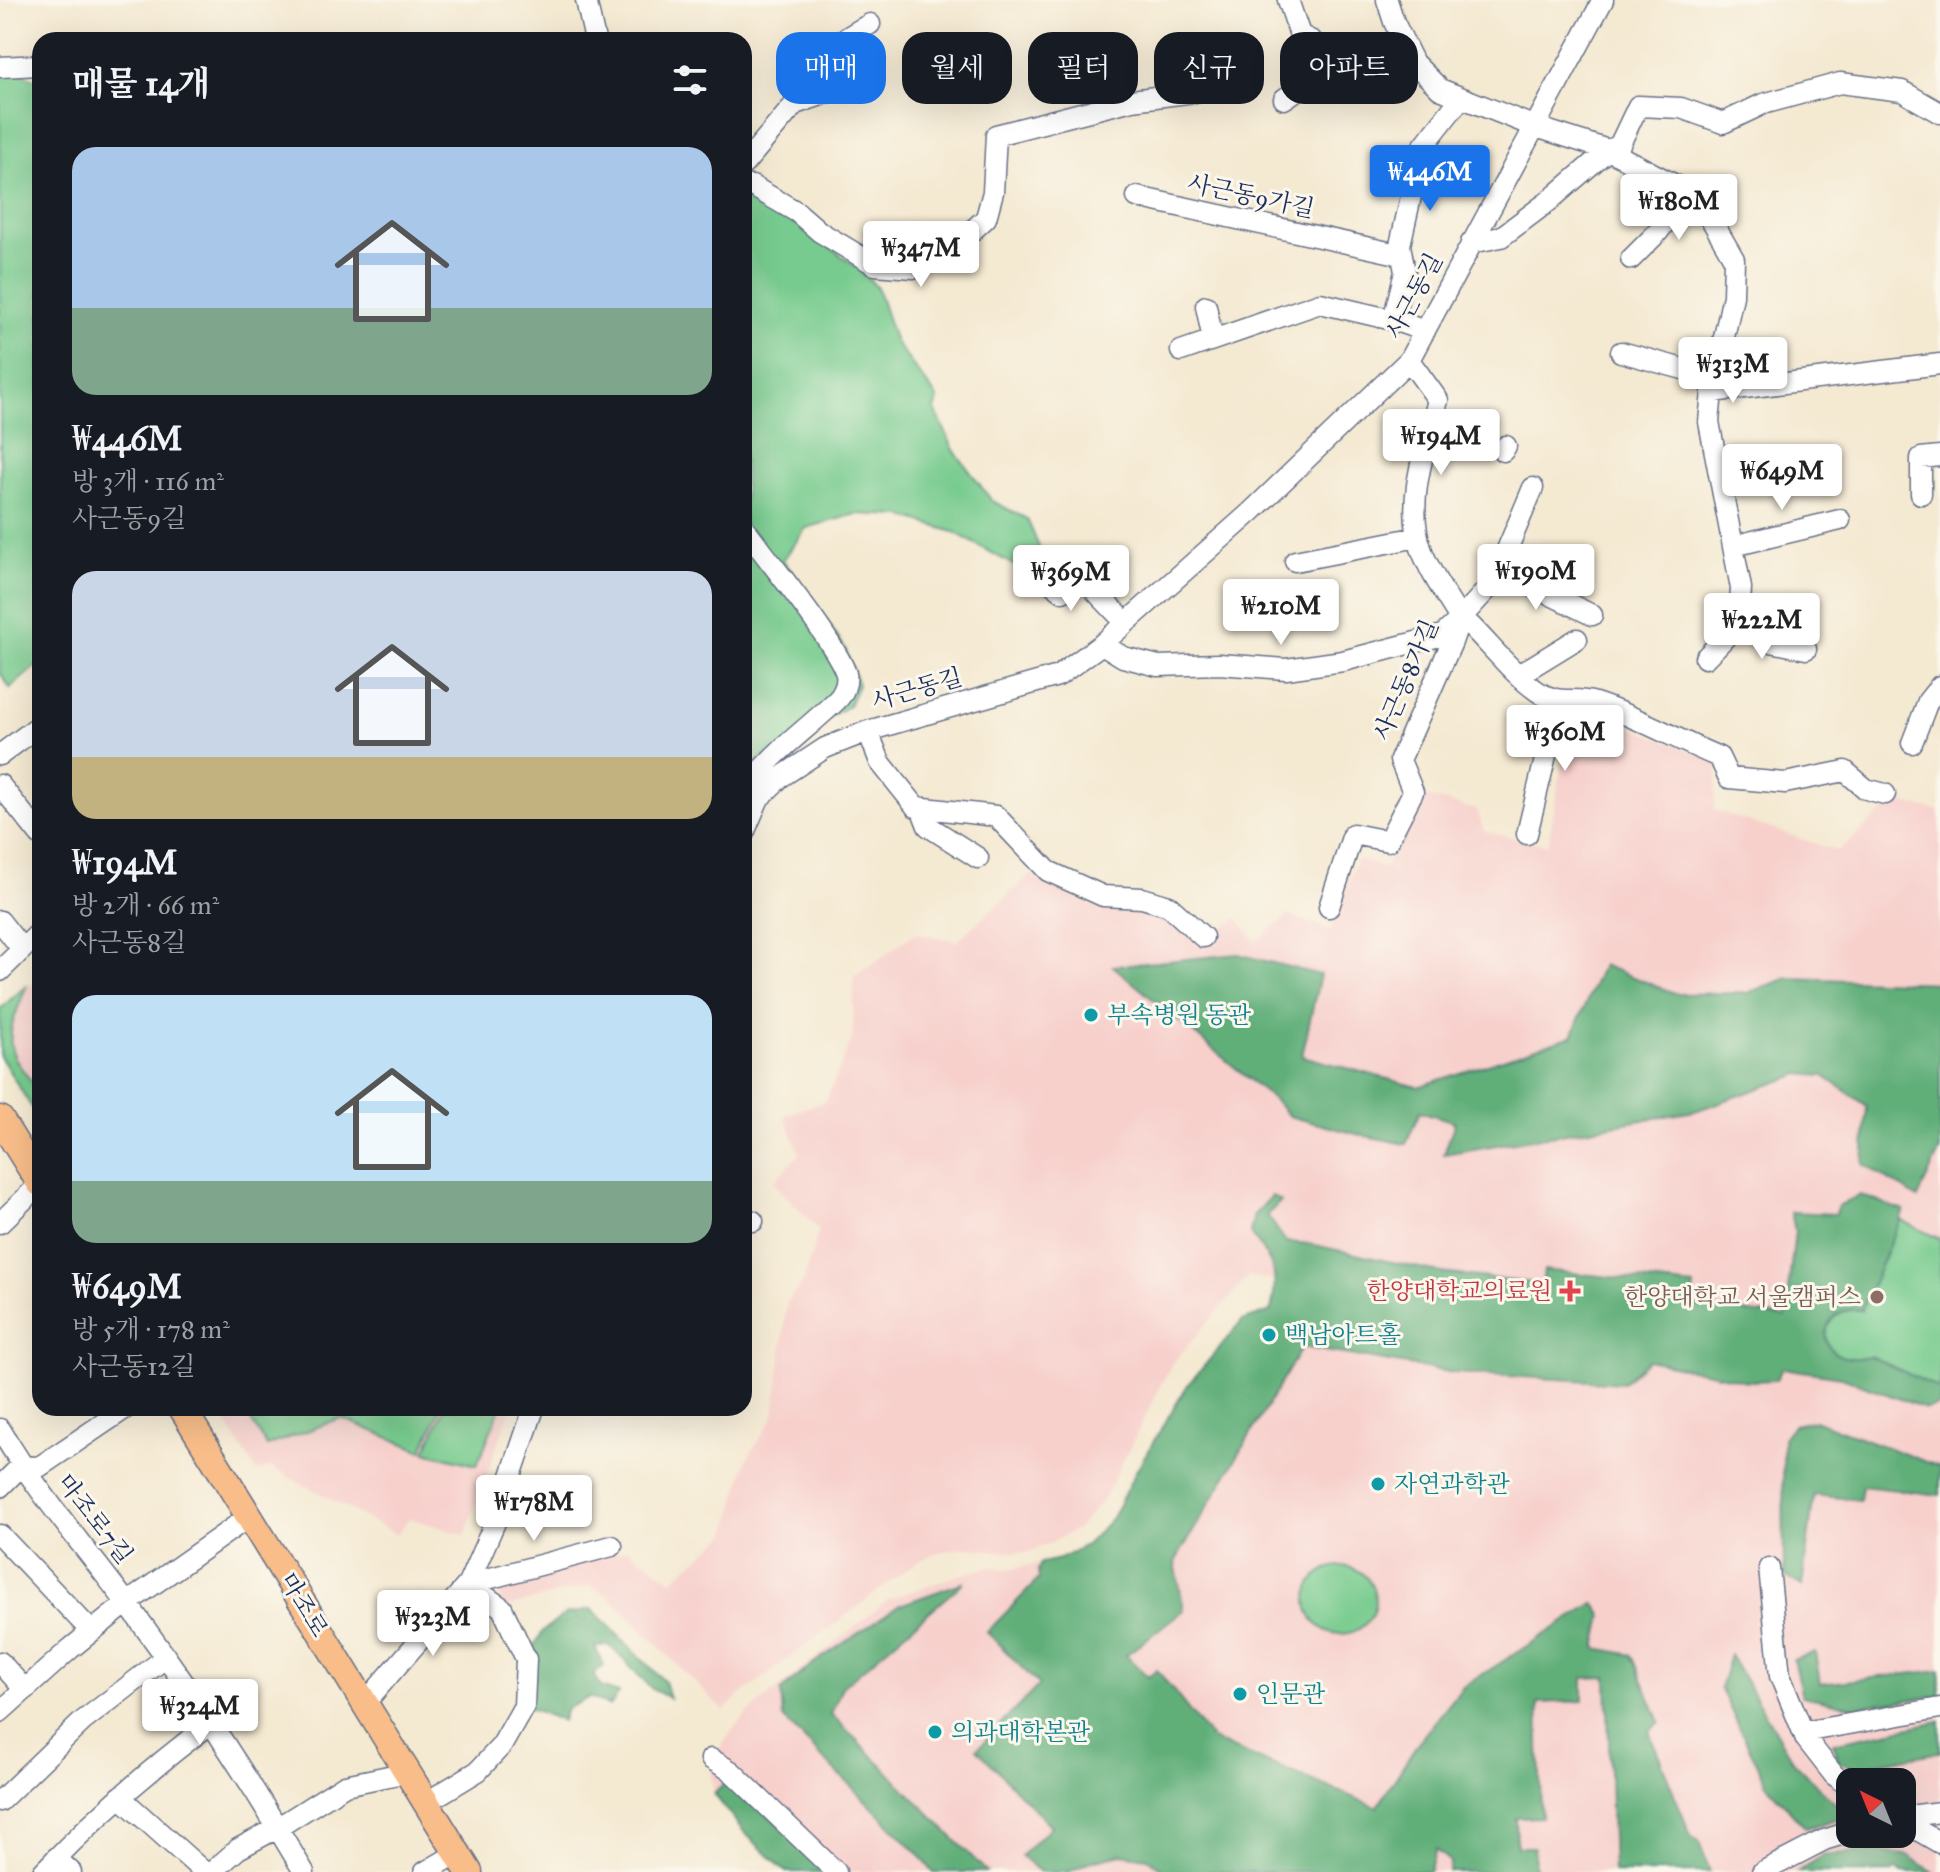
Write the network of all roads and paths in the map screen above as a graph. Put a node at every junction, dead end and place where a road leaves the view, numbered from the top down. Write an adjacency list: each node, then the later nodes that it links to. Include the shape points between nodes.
1 (586, 0): 6 (street)
2 (1288, 0): 7 (street)
3 (1387, 0): 11 (street, via 1414,63 1440,89)
4 (1603, 0): 13 (street, 사근동길)
5 (870, 24): 15 (street, via 840,41 834,58 836,84 827,93 795,104)
6 (593, 32)
7 (1299, 32)
8 (32, 65): 9 (street)
9 (0, 67)
10 (1154, 97): 16 (street, via 996,135 986,218 958,244 914,268 875,265)
11 (1461, 98): 13 (street); 20 (street, via 1422,148)
12 (1940, 113): 14 (street, via 1902,91 1840,83 1763,104 1723,123 1681,108 1638,106 1619,146)
13 (1533, 126): 14 (street); 19 (street, 사근동길)
14 (1608, 150): 17 (street); 19 (street, via 1501,237)
15 (752, 155)
16 (752, 186)
17 (1687, 194): 21 (street); 30 (street, via 1712,221 1734,259 1733,296)
18 (1137, 197): 20 (street, 사근동9가길)
19 (1471, 243): 24 (street, 사근동길)
20 (1402, 255): 23 (street, via 1405,272)
21 (1631, 259)
22 (1206, 306): 25 (street)
23 (1393, 320): 24 (street); 25 (street, via 1320,303)
24 (1425, 331): 28 (street, 사근동길)
25 (1213, 340): 26 (street)
26 (1181, 351)
27 (1621, 352): 30 (street)
28 (1409, 360): 35 (street, via 1438,400 1413,510); 44 (street, 사근동길)
29 (1940, 364): 30 (street)
30 (1714, 385): 37 (street, via 1709,422)
31 (1940, 456): 33 (street, via 1921,458)
32 (1533, 488): 39 (street, 사근동8가길)
33 (1921, 494)
34 (1840, 520): 37 (street)
35 (1418, 537): 38 (street); 42 (street)
36 (752, 538): 56 (street, via 833,648 846,675 838,700)
37 (1733, 546): 43 (street, via 1741,588)
38 (1295, 561)
39 (1500, 570): 41 (street); 42 (street, 사근동8가길)
40 (1038, 573): 44 (street, via 1063,592 1082,577)
41 (1592, 615)
42 (1460, 619): 46 (street, via 1443,635 1343,661 1286,669 1158,666 1123,657); 49 (street); 64 (street, 사근동8가길, via 1400,760 1413,792 1388,841 1353,834)
43 (1736, 622): 47 (street, via 1771,642); 48 (street)
44 (1126, 623): 46 (street, 사근동길)
45 (1577, 639): 49 (street)
46 (1102, 644): 53 (street, 사근동길, via 1058,676)
47 (1806, 649)
48 (1705, 658)
49 (1520, 674): 51 (street, via 1537,691)
50 (1940, 686): 54 (street, via 1928,701)
51 (1559, 701): 58 (street, via 1590,701 1637,717 1719,757 1729,778 1785,783 1845,771 1866,789); 62 (street)
52 (32, 731): 55 (street)
53 (868, 731): 59 (street, via 880,762); 60 (street, 사근동길, via 825,748 781,777 759,798)
54 (1912, 743)
55 (0, 755)
56 (752, 779)
57 (0, 785): 61 (street)
58 (1885, 794)
59 (921, 808): 63 (street, via 928,826); 66 (street, via 996,816 1048,871 1103,896 1169,906)
60 (752, 814)
61 (32, 825)
62 (1527, 834)
63 (978, 858)
64 (1329, 907)
65 (0, 921): 68 (street)
66 (1203, 937)
67 (32, 940): 68 (street)
68 (22, 949): 69 (street)
69 (0, 971)
70 (0, 1119): 71 (main road)
71 (32, 1171)
72 (32, 1192): 73 (street)
73 (0, 1223)
74 (114, 1416): 78 (street, via 39,1467)
75 (187, 1416): 80 (main road, 마조로)
76 (531, 1416): 84 (street)
77 (0, 1429): 78 (street, 마조로7길)
78 (21, 1466): 79 (street); 85 (street, 마조로7길)
79 (0, 1487)
80 (250, 1516): 85 (street, 마조로7길); 90 (main road, 마조로)
81 (0, 1535): 86 (street)
82 (612, 1546): 84 (street)
83 (1769, 1568): 94 (street, via 1780,1676)
84 (468, 1584): 90 (street); 100 (street, via 502,1608 526,1659 524,1706 502,1745 478,1771)
85 (127, 1603): 86 (street, 마조로7길); 87 (street)
86 (91, 1631): 89 (street, 마조로7길)
87 (165, 1658): 93 (street); 99 (street, via 83,1721)
88 (0, 1662): 89 (street)
89 (25, 1690): 92 (street, 마조로7길)
90 (364, 1704): 96 (main road, 마조로)
91 (1940, 1708): 94 (street)
92 (0, 1712)
93 (210, 1724): 98 (street); 103 (street)
94 (1803, 1732): 97 (street)
95 (711, 1759): 113 (street, via 731,1771)
96 (408, 1772): 100 (main road, 마조로); 103 (street, via 345,1785)
97 (1836, 1776)
98 (120, 1797): 108 (street, via 92,1821); 109 (street)
99 (0, 1801)
100 (427, 1802): 107 (main road, 마조로)
101 (1940, 1812): 102 (street)
102 (1916, 1816)
103 (277, 1828): 110 (street, via 238,1849); 111 (street)
104 (1916, 1828): 106 (street)
105 (1836, 1836): 114 (street)
106 (1940, 1843)
107 (463, 1863): 112 (street, 마조로)
108 (57, 1867)
109 (204, 1872)
110 (212, 1872)
111 (304, 1872)
112 (425, 1872)
113 (836, 1872)
114 (1762, 1872)

